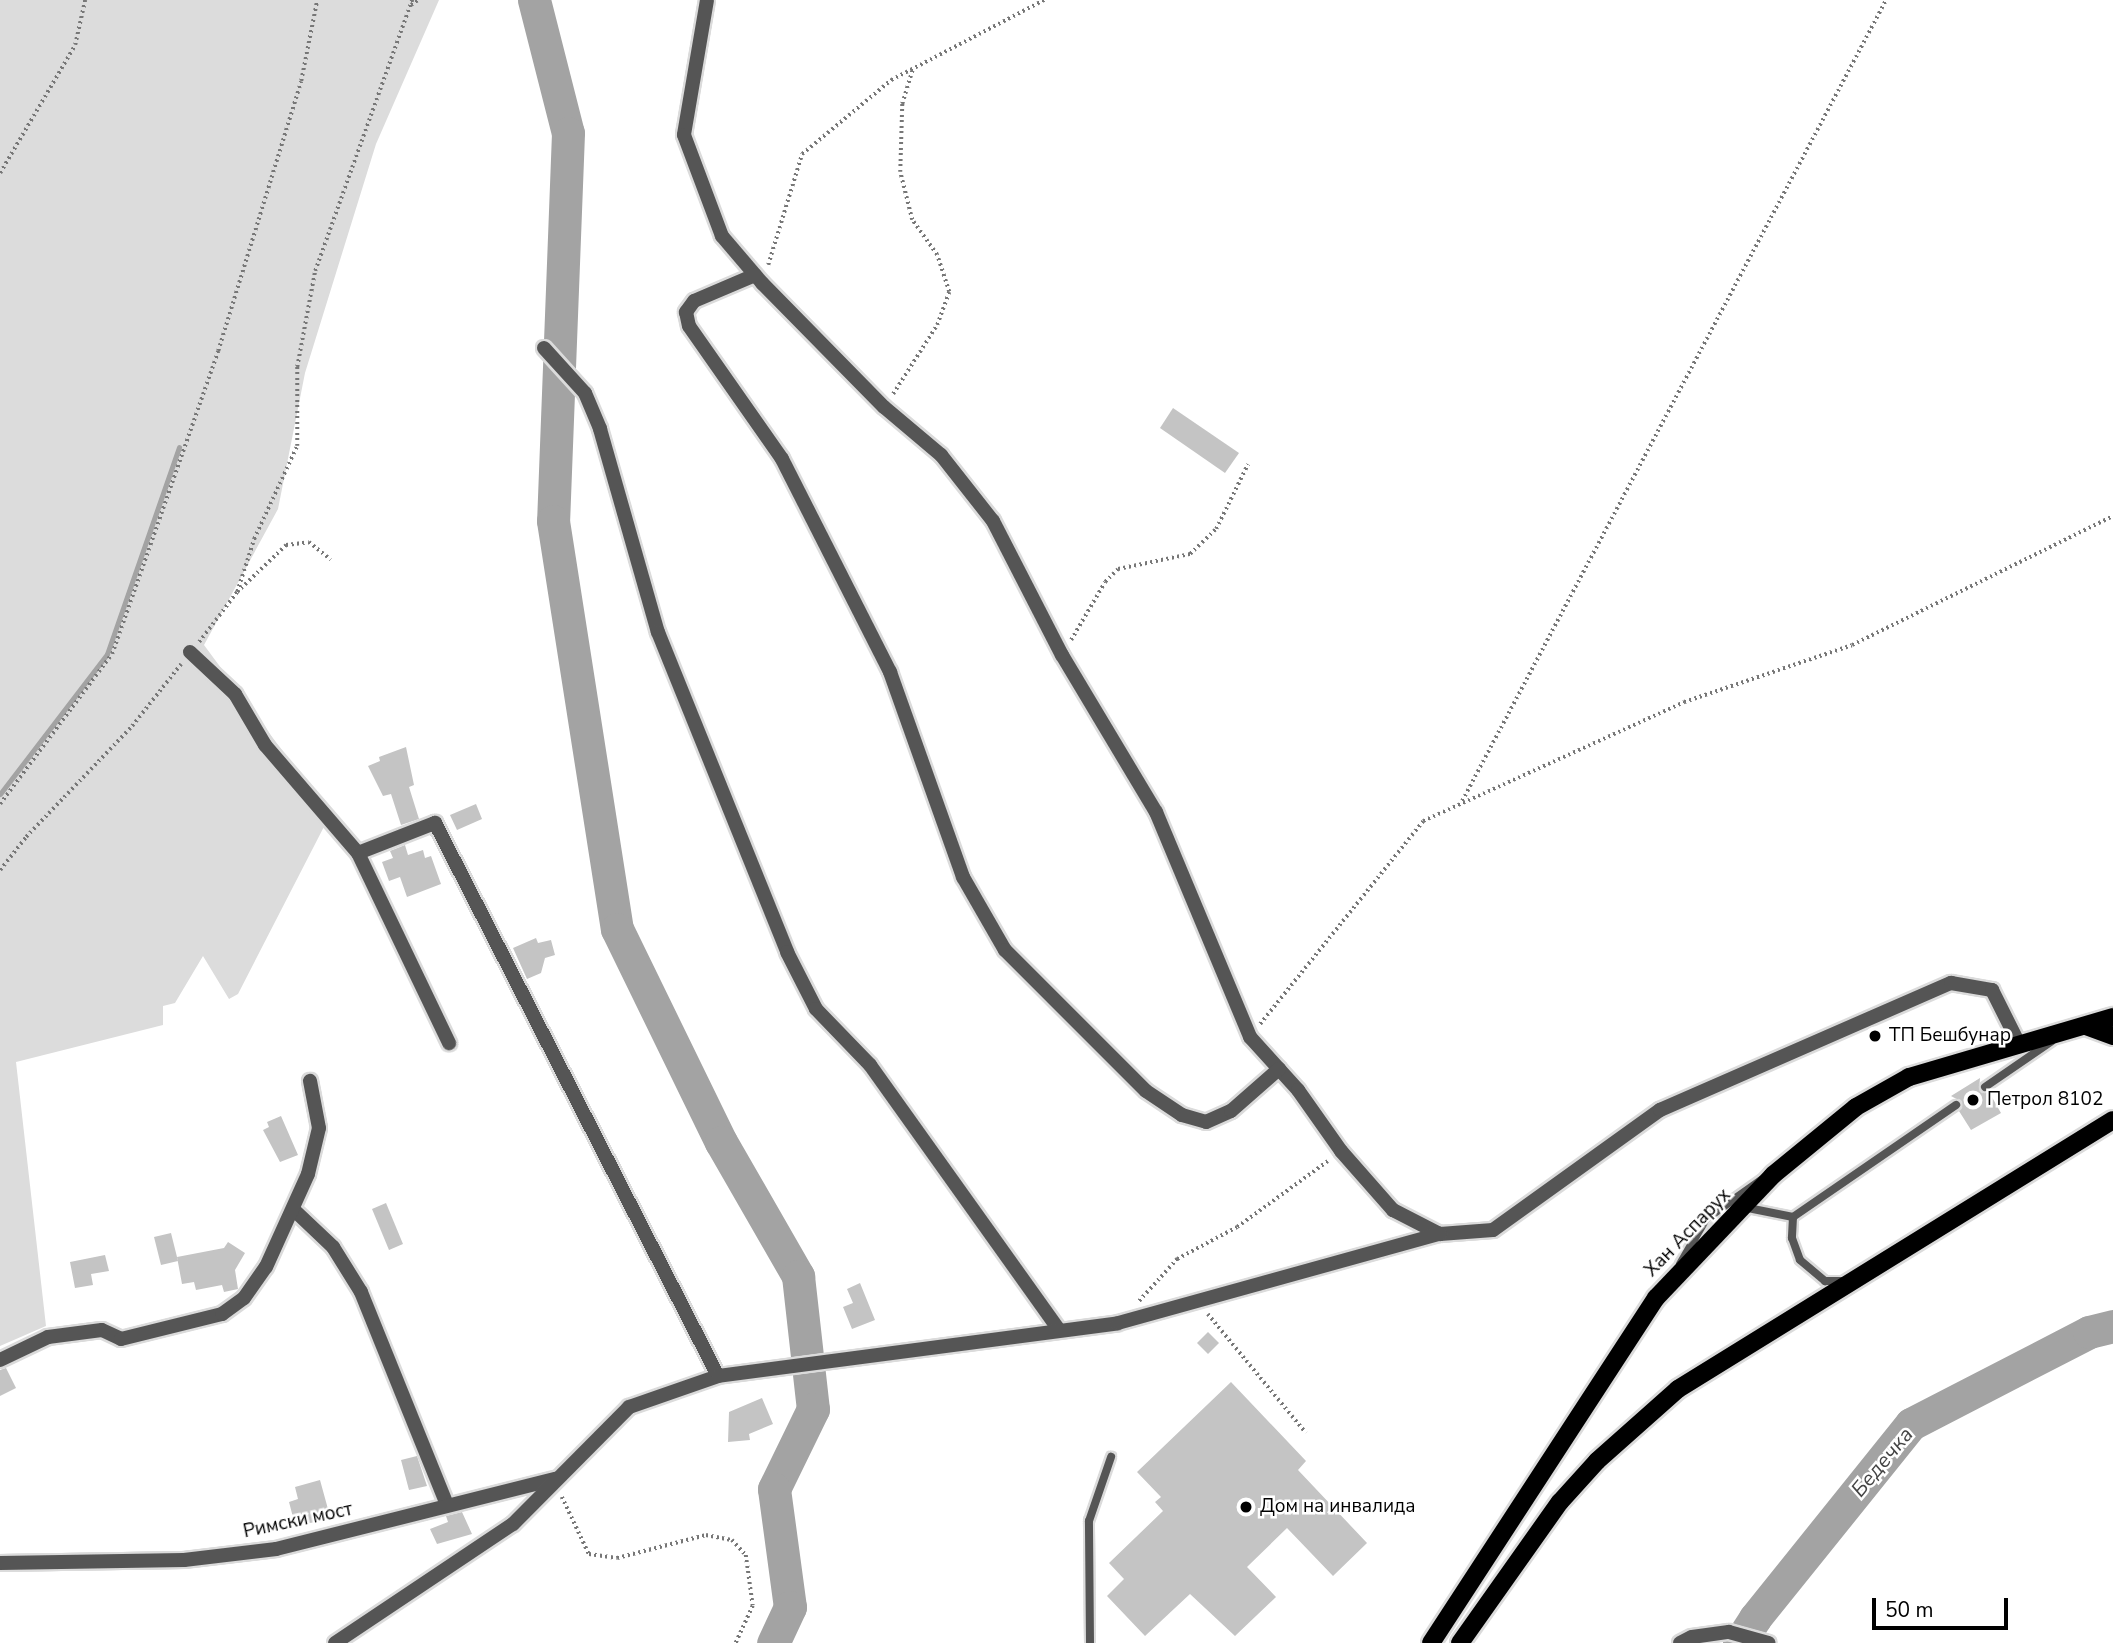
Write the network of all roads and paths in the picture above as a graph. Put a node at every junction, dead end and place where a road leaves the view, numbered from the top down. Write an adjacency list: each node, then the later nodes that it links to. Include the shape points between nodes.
1 (85, 0): 10 (path, via 75,45)
2 (317, 0): 21 (path, via 301,81 218,351 112,654)
3 (412, 0): 8 (path)
4 (418, 0): 8 (path)
5 (708, 0): 11 (street, via 684,135 722,236)
6 (1045, 0): 9 (path)
7 (1886, 0): 20 (path)
8 (410, 7): 17 (path, via 315,271 297,367 297,446 254,539)
9 (914, 68): 11 (path, via 891,80 802,154); 13 (path, via 902,104 900,173 912,220 937,255 949,292 937,325)
10 (0, 173)
11 (759, 279): 13 (street); 31 (street, via 694,301 686,312 689,326 782,459 800,494 890,672 964,877 1005,950 1146,1091 1182,1115 1206,1122 1231,1111)
12 (544, 348): 46 (street, via 585,393 600,429 659,632 787,952 816,1009 870,1065)
13 (884, 407): 19 (street, via 942,455 993,521)
14 (1248, 464): 19 (path, via 1216,529 1189,554 1118,569 1105,582)
15 (2113, 516): 20 (path, via 1852,645 1684,702)
16 (331, 560): 17 (path, via 309,542 286,545)
17 (237, 592): 18 (path)
18 (190, 652): 22 (street, via 235,694 265,745); 23 (path, via 132,726 26,836)
19 (1062, 655): 28 (street, via 1156,812)
20 (1461, 803): 28 (path, via 1423,821)
21 (0, 804)
22 (358, 853): 29 (street); 48 (street, via 435,823)
23 (0, 870)
24 (2113, 1017): 25 (main road, Хан Аспарух)
25 (2085, 1026): 26 (main road, Хан Аспарух); 27 (main road)
26 (2066, 1031): 30 (main road, Хан Аспарух); 33 (lane)
27 (2113, 1036)
28 (1250, 1037): 31 (street)
29 (449, 1043)
30 (2019, 1044): 37 (main road, Хан Аспарух, via 1909,1077 1856,1107); 41 (street, via 1993,990 1951,983 1660,1110 1493,1230)
31 (1279, 1069): 36 (street)
32 (310, 1081): 39 (street, via 319,1128)
33 (1985, 1087)
34 (1956, 1105): 40 (lane)
35 (2113, 1120): 43 (main road)
36 (1341, 1151): 41 (street, via 1393,1210); 45 (path, via 1237,1227 1177,1259)
37 (1773, 1175): 38 (main road, Хан Аспарух); 42 (lane, via 1741,1191 1706,1219)
38 (1742, 1207): 40 (lane); 42 (main road, Хан Аспарух)
39 (294, 1210): 47 (street, via 259,1278 244,1298 222,1314 121,1339 102,1329 48,1337); 52 (street, via 333,1247 361,1292)
40 (1793, 1217): 43 (lane, via 1795,1250 1807,1268 1825,1281)
41 (1440, 1234): 44 (street)
42 (1676, 1273): 57 (main road, Хан Аспарух)
43 (1859, 1277): 58 (main road, via 1678,1389 1638,1424 1560,1502)
44 (1200, 1300): 45 (street); 49 (path, via 1221,1334)
45 (1118, 1323): 46 (street)
46 (1059, 1330): 48 (street)
47 (0, 1360)
48 (718, 1376): 51 (street, via 629,1407)
49 (1306, 1433)
50 (1111, 1457): 56 (lane, via 1089,1521)
51 (556, 1478): 52 (street, Римски мост); 54 (street, via 513,1524); 55 (path, via 589,1554 617,1558 706,1535 732,1539 746,1555 753,1606)
52 (447, 1505): 53 (street, Римски мост, via 276,1549 184,1560)
53 (0, 1563)
54 (335, 1643)
55 (736, 1643)
56 (1090, 1643)
57 (1431, 1643)
58 (1460, 1643)
59 (1680, 1643): 60 (street, via 1729,1632)
60 (1769, 1643)

